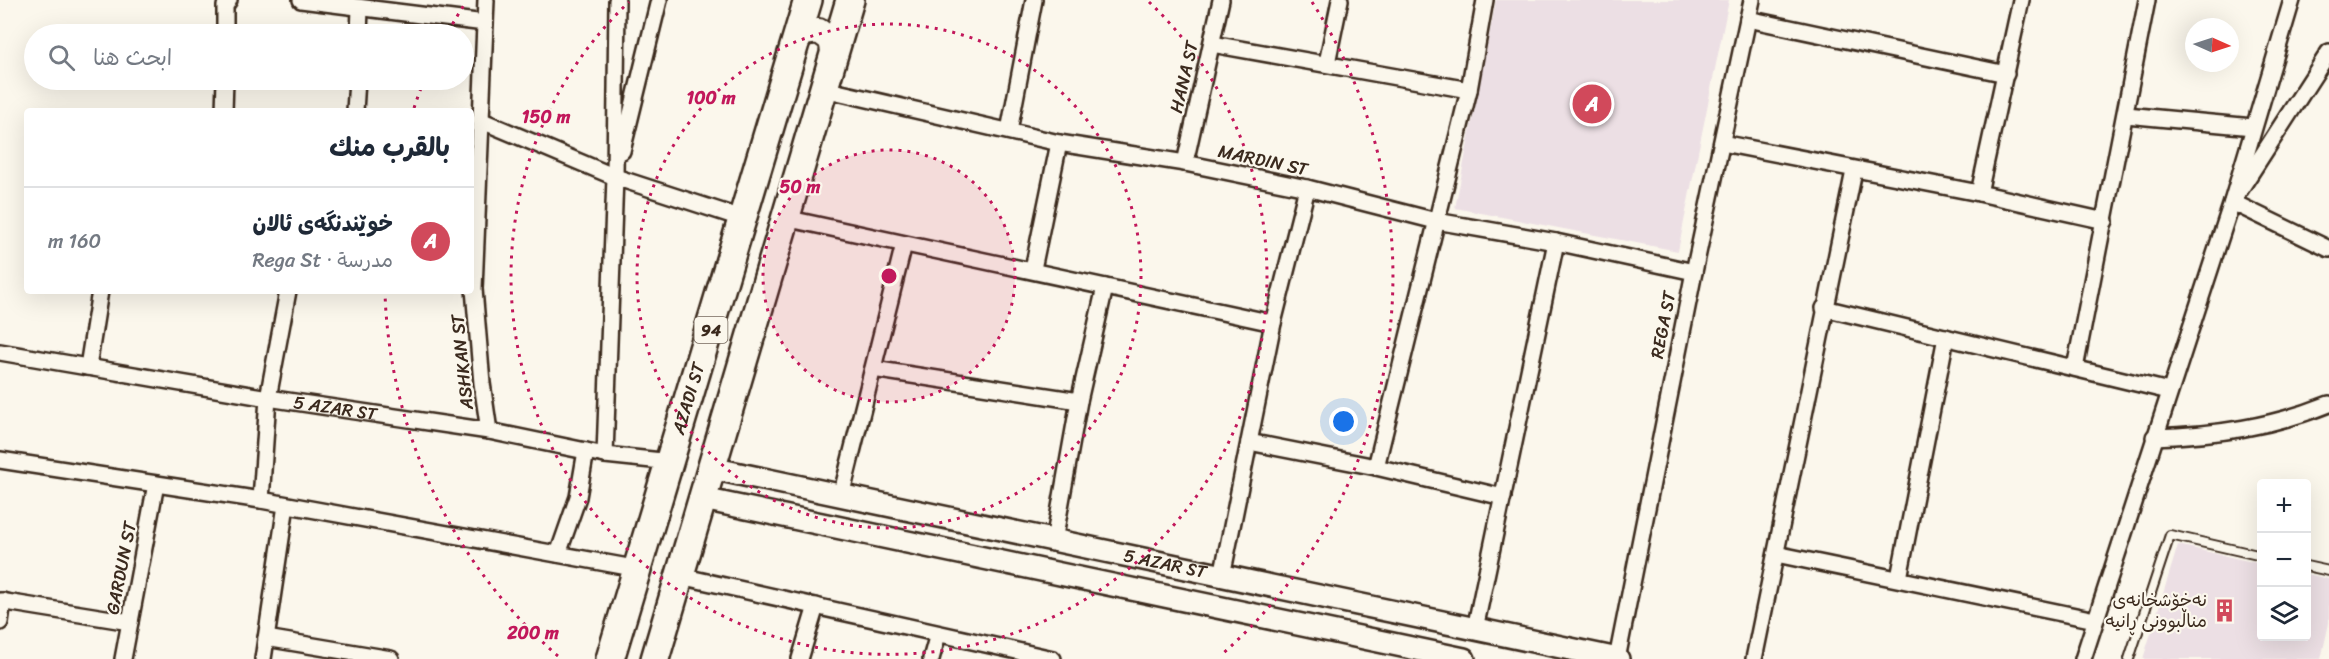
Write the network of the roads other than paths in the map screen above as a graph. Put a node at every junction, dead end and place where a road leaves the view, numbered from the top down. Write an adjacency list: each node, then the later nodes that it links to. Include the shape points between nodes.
1 (229, 0): 19 (street)
2 (301, 0): 16 (street)
3 (486, 0): 18 (street, ASHKAN ST)
4 (617, 0): 41 (street)
5 (659, 0): 41 (street)
6 (808, 0): 22 (highway, AZADI ST / 94)
7 (850, 0): 24 (highway)
8 (1034, 0): 36 (street)
9 (1221, 0): 21 (street, HANA ST)
10 (1340, 0): 25 (street)
11 (1485, 0): 30 (street)
12 (1752, 0): 17 (street, REGA ST)
13 (2021, 0): 26 (street)
14 (2147, 0): 33 (street)
15 (2292, 0): 35 (street)
16 (360, 9): 18 (street); 20 (street)
17 (1748, 19): 26 (street); 38 (street, REGA ST)
18 (485, 23): 34 (street, ASHKAN ST)
19 (225, 24)
20 (359, 24)
21 (1212, 44): 25 (street); 39 (street, HANA ST)
22 (794, 46): 24 (main road, via 803,33 819,31 831,40); 46 (highway, AZADI ST / 94)
23 (2329, 52): 44 (street)
24 (834, 56): 27 (highway)
25 (1327, 63): 30 (street)
26 (2006, 74): 43 (street)
27 (824, 89): 36 (street, MARDIN ST); 45 (highway)
28 (225, 90): 31 (street)
29 (356, 90): 32 (street)
30 (1469, 90): 47 (street)
31 (224, 108)
32 (355, 108)
33 (2126, 115): 35 (street); 48 (street)
34 (480, 120): 41 (street); 52 (street, ASHKAN ST)
35 (2253, 127): 44 (street)
36 (1009, 131): 37 (street, MARDIN ST)
37 (1059, 143): 39 (street, MARDIN ST); 53 (street)
38 (1722, 143): 40 (street); 54 (street, REGA ST)
39 (1185, 163): 42 (street, MARDIN ST)
40 (1854, 171): 43 (street); 59 (street)
41 (615, 177): 46 (street); 74 (street)
42 (1307, 188): 47 (street, MARDIN ST); 60 (street)
43 (1979, 193): 48 (street)
44 (2232, 202): 51 (street); 66 (street)
45 (785, 218): 50 (street); 78 (highway)
46 (744, 219): 76 (highway, AZADI ST / 94)
47 (1436, 221): 49 (street, MARDIN ST); 77 (street)
48 (2106, 221): 64 (street)
49 (1556, 242): 54 (street, MARDIN ST); 81 (street)
50 (904, 243): 53 (street); 65 (street)
51 (2329, 249)
52 (474, 265)
53 (1033, 269): 55 (street)
54 (1694, 272): 115 (street, REGA ST)
55 (1105, 287): 60 (street); 68 (street)
56 (100, 294): 63 (street)
57 (287, 294): 67 (street)
58 (473, 294): 70 (street, ASHKAN ST)
59 (1824, 308): 61 (street); 87 (street)
60 (1273, 323): 72 (street)
61 (1946, 337): 64 (street); 94 (street)
62 (0, 352): 63 (street, 5 AZAR ST)
63 (88, 367): 67 (street, 5 AZAR ST)
64 (2075, 368): 66 (street)
65 (873, 369): 68 (street); 80 (street)
66 (2169, 391): 71 (street)
67 (268, 398): 70 (street, 5 AZAR ST); 83 (street)
68 (1079, 401): 85 (street)
69 (2329, 404): 71 (street, via 2240,430)
70 (489, 431): 73 (street, 5 AZAR ST)
71 (2154, 437): 98 (street)
72 (1249, 442): 77 (street); 93 (street)
73 (586, 451): 74 (street, 5 AZAR ST); 86 (street, via 578,496)
74 (605, 455): 76 (street, 5 AZAR ST)
75 (0, 460): 79 (street)
76 (671, 462): 90 (highway, AZADI ST / 94)
77 (1376, 467): 81 (street)
78 (711, 468): 80 (main road, 5 AZAR ST); 82 (highway)
79 (156, 484): 83 (street); 100 (street, GARDUN ST)
80 (841, 496): 85 (main road, 5 AZAR ST)
81 (1503, 497): 102 (street)
82 (703, 498): 92 (highway); 101 (main road, 5 AZAR ST)
83 (261, 500): 84 (street)
84 (286, 505): 86 (street); 104 (street)
85 (1054, 540): 93 (main road, 5 AZAR ST)
86 (558, 554): 90 (street)
87 (1776, 554): 94 (street); 116 (street)
88 (2257, 555): 118 (lane, via 2170,535)
89 (2311, 567): 91 (lane)
90 (639, 569): 109 (highway, AZADI ST / 94)
91 (2329, 571)
92 (680, 576): 97 (street); 110 (highway)
93 (1222, 576): 95 (main road, 5 AZAR ST)
94 (1899, 578): 98 (street)
95 (1303, 593): 101 (main road); 102 (main road, 5 AZAR ST)
96 (2, 601): 99 (street); 100 (street)
97 (816, 606): 103 (street); 111 (street)
98 (2095, 620): 117 (street)
99 (0, 622)
100 (130, 622): 106 (street, GARDUN ST)
101 (1296, 623): 114 (main road, 5 AZAR ST)
102 (1475, 629): 115 (main road, 5 AZAR ST)
103 (938, 634): 112 (street); 113 (street)
104 (266, 638): 105 (street); 107 (street)
105 (331, 654): 108 (street)
106 (123, 659)
107 (263, 659)
108 (391, 659)
109 (610, 659)
110 (655, 659)
111 (800, 659)
112 (931, 659)
113 (1053, 659)
114 (1464, 659)
115 (1618, 659)
116 (1754, 659)
117 (2083, 659)
118 (2129, 659)

